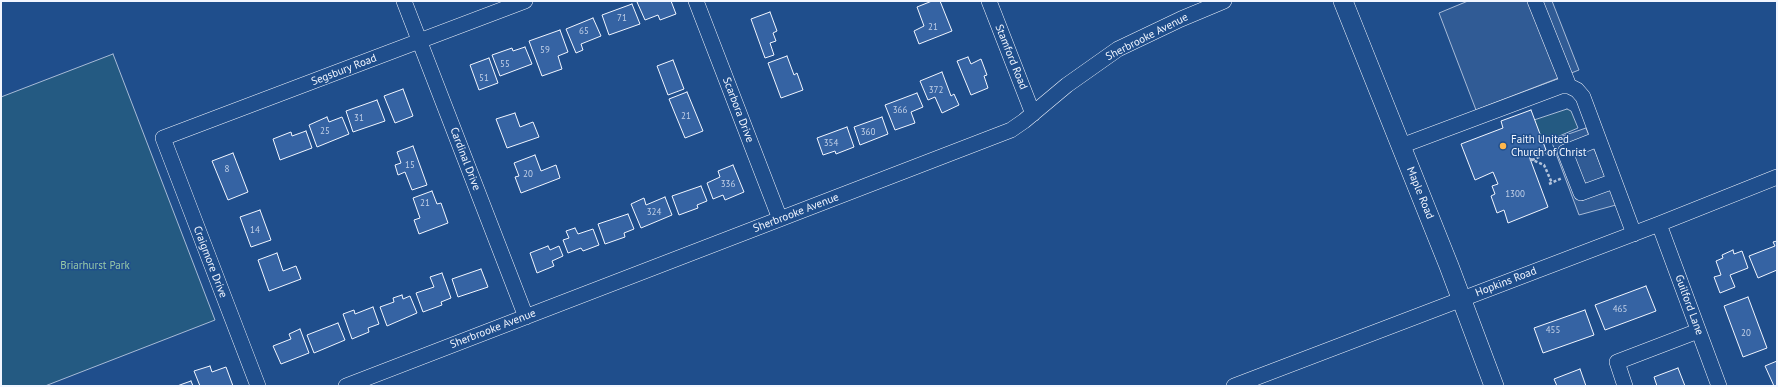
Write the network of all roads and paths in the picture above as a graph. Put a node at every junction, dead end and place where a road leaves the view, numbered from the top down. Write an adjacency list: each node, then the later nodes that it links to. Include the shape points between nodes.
1 (404, 1): 8 (street, Cardinal Drive)
2 (525, 1): 8 (street, Segsbury Road)
3 (696, 1): 18 (street, Scarbora Drive)
4 (989, 1): 10 (street, Stamford Road)
5 (1224, 1): 10 (street, Sherbrooke Avenue, via 1118,49 1067,85)
6 (1343, 1): 13 (main road, Maple Road)
7 (1535, 1): 9 (street)
8 (419, 41): 11 (street, Segsbury Road); 22 (street, Cardinal Drive)
9 (1569, 86): 12 (street, via 1577,90 1582,97); 13 (street, via 1561,86)
10 (1033, 114): 18 (street, Sherbrooke Avenue, via 1011,130)
11 (163, 138): 24 (street, Craigmore Drive)
12 (1598, 139): 16 (street); 16 (street, via 1565,152 1581,193)
13 (1401, 146): 21 (main road, Maple Road)
14 (1555, 150): 17 (path, via 1531,159 1544,164)
15 (1777, 177): 19 (street, Hopkins Road)
16 (1614, 181): 20 (street)
17 (1552, 182)
18 (780, 219): 22 (street, Sherbrooke Avenue)
19 (1659, 224): 20 (street, Hopkins Road); 23 (street, Guilford Lane)
20 (1634, 234): 21 (street, Hopkins Road)
21 (1462, 298): 26 (street, Hopkins Road); 27 (main road, Maple Road)
22 (526, 317): 25 (street, Sherbrooke Avenue)
23 (1698, 331): 28 (street, via 1616,362); 29 (street, Guilford Lane)
24 (258, 386)
25 (346, 386)
26 (1234, 386)
27 (1494, 386)
28 (1626, 386)
29 (1719, 386)

